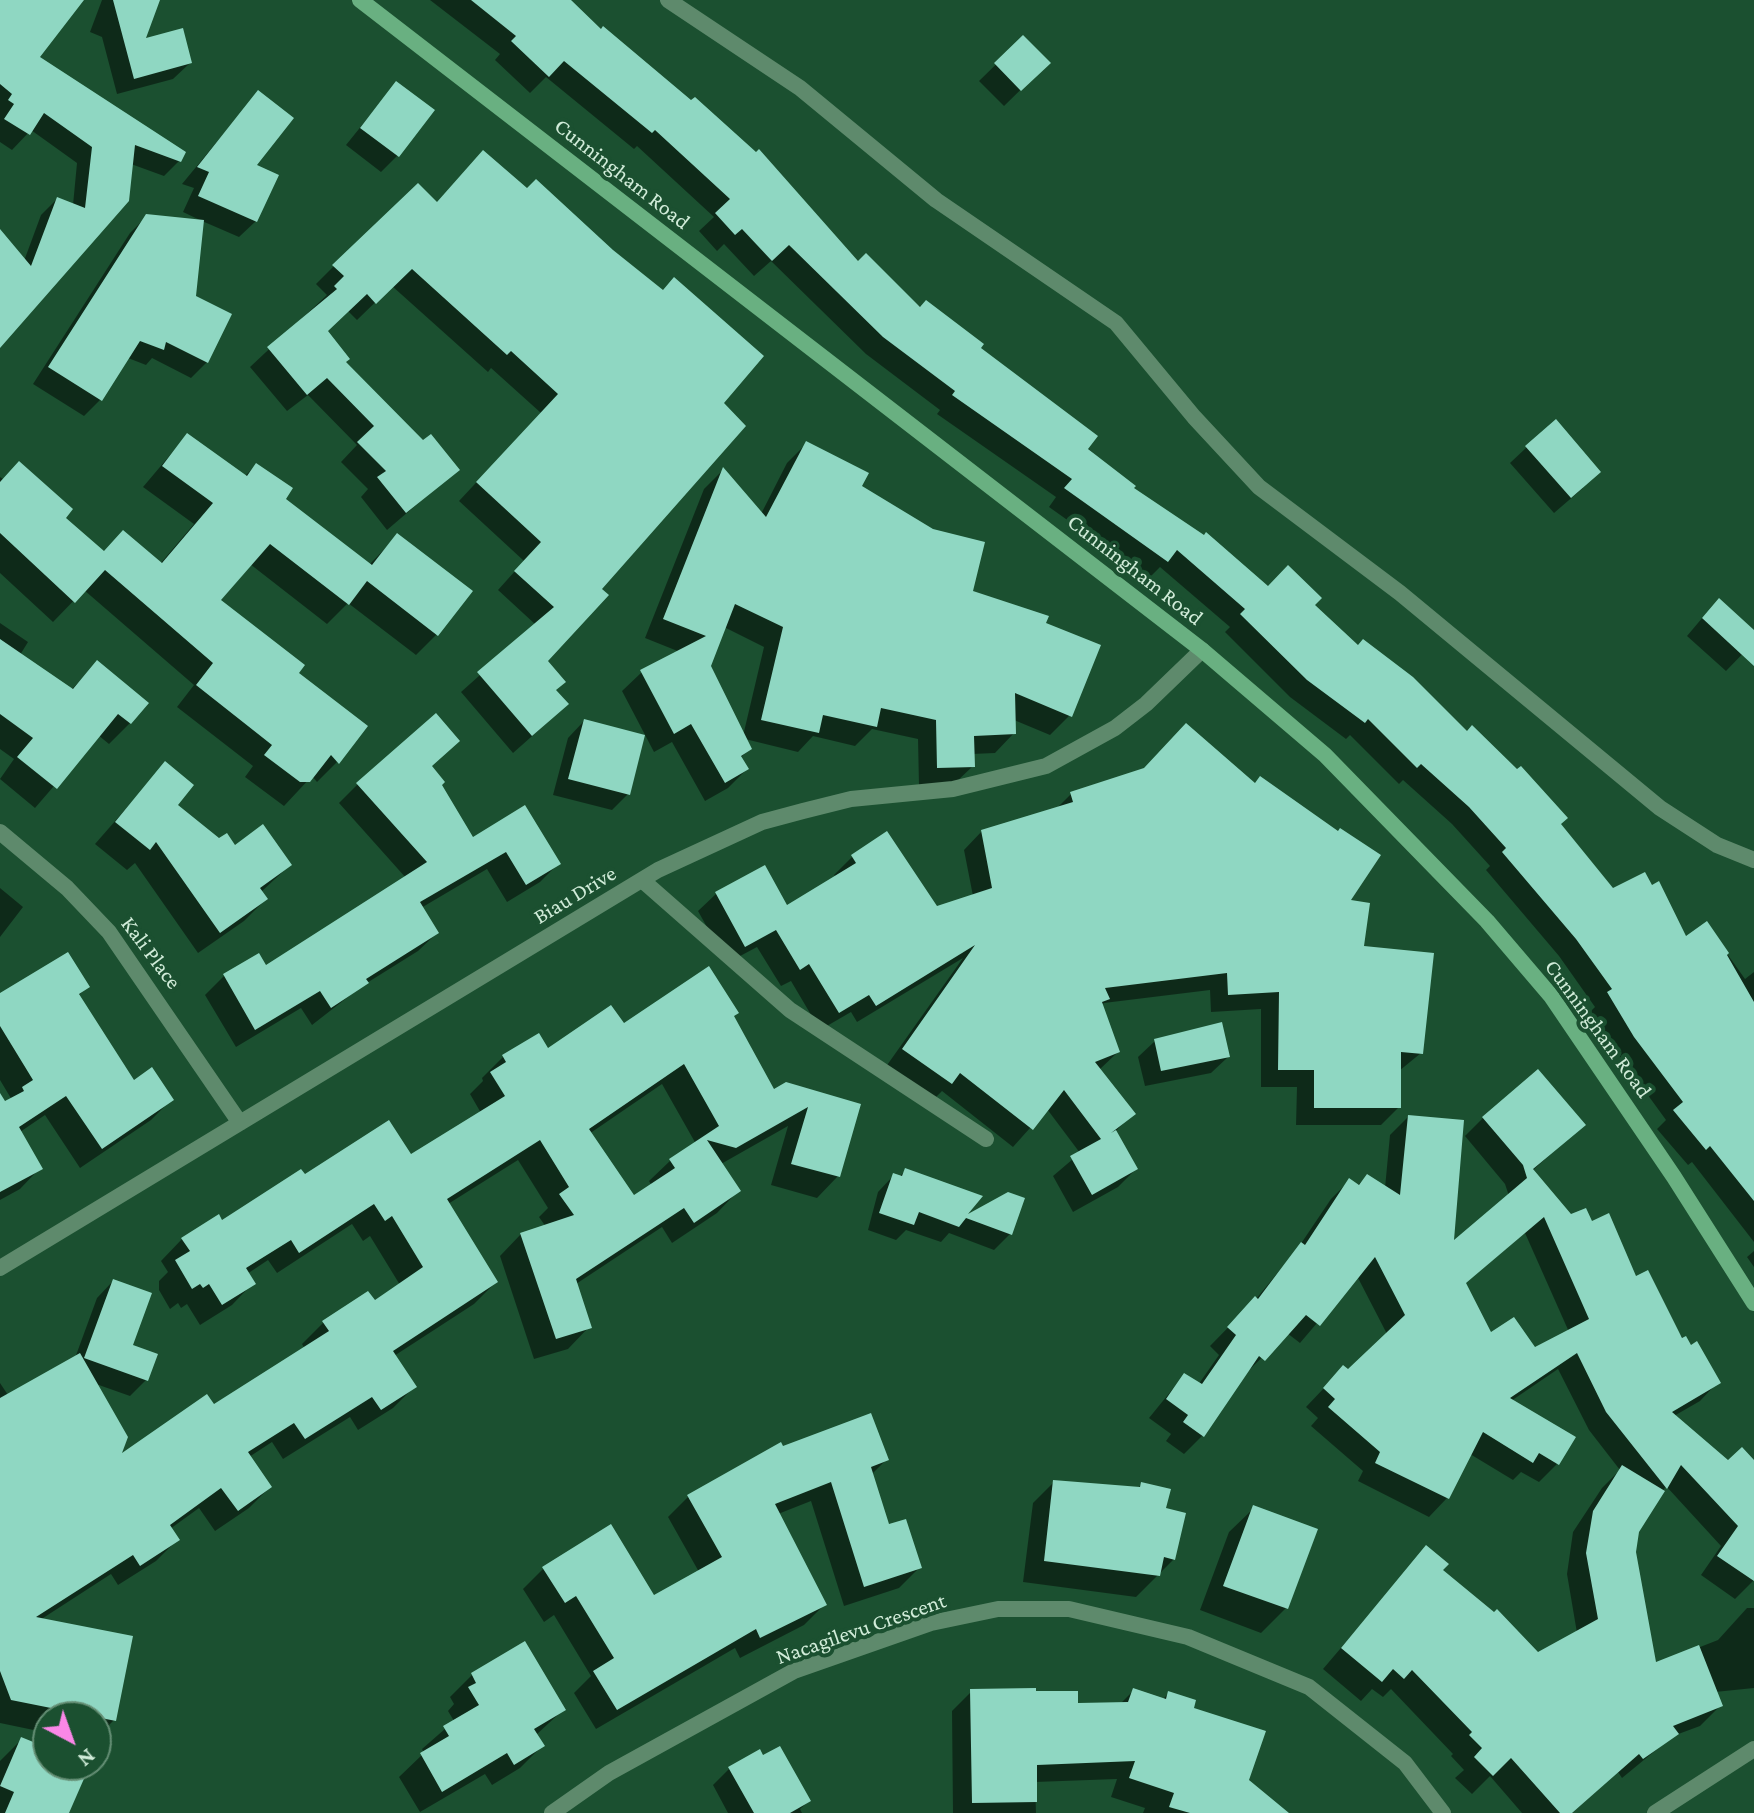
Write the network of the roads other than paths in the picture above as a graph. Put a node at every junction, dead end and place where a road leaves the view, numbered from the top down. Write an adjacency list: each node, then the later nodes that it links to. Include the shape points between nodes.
1 (360, 0): 3 (main road, Cunningham Road)
2 (668, 0): 5 (street, via 800,88 936,200 1116,323 1259,487 1400,593 1660,808 1717,845)
3 (1202, 650): 6 (street, Biau Drive, via 1115,728 1046,766 953,789 851,799 762,822); 10 (main road, Cunningham Road, via 1325,755 1487,921 1551,996)
4 (0, 832): 7 (street, Kali Place, via 67,888 109,932)
5 (1754, 860)
6 (642, 880): 7 (street, Biau Drive); 8 (street, via 790,1010)
7 (240, 1123): 9 (street, Biau Drive)
8 (986, 1139)
9 (0, 1268)
10 (1754, 1303)
11 (1754, 1749): 14 (street)
12 (552, 1813): 13 (street, Nacagilevu Crescent, via 609,1773 794,1671 931,1623 998,1609 1069,1609 1188,1637 1309,1687 1405,1763)
13 (1443, 1813)
14 (1655, 1813)

